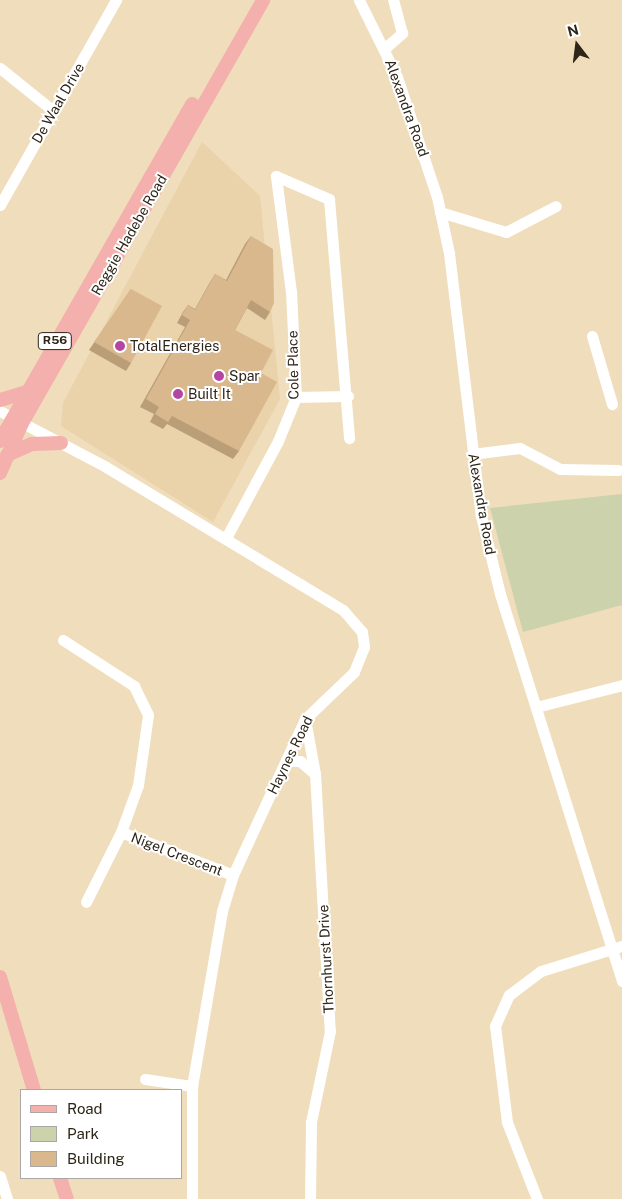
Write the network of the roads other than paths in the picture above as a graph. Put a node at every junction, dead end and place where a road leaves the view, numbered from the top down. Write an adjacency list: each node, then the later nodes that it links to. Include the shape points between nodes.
1 (116, 0): 10 (street, De Waal Drive)
2 (253, 0): 15 (main road, Reggie Hadebe Road / R56)
3 (263, 0): 20 (main road, Reggie Hadebe Road / R56)
4 (359, 0): 7 (street, Alexandra Road)
5 (367, 0): 7 (street, Alexandra Road)
6 (393, 0): 8 (street, via 402,33)
7 (373, 22): 8 (street, Alexandra Road)
8 (385, 48): 13 (street, Alexandra Road, via 420,138)
9 (0, 68): 10 (street)
10 (52, 110): 11 (street, De Waal Drive)
11 (0, 205)
12 (556, 206): 13 (street, via 506,232)
13 (440, 212): 24 (street, Alexandra Road)
14 (592, 336): 19 (street)
15 (26, 392): 18 (main road); 20 (main road, Reggie Hadebe Road / R56)
16 (348, 396): 17 (street); 17 (street, Cole Place, via 329,199 276,176 291,292); 21 (street)
17 (296, 397): 28 (street, Cole Place, via 278,441)
18 (0, 400)
19 (612, 404)
20 (11, 417): 22 (main road, Reggie Hadebe Road / R56); 23 (street, Haynes Road); 25 (main road, Reggie Hadebe Road / R56)
21 (349, 438)
22 (0, 441)
23 (61, 443): 25 (main road, via 32,444); 28 (street, Haynes Road)
24 (472, 454): 26 (street, via 520,448 560,469); 31 (street, Alexandra Road, via 481,516 500,594)
25 (7, 455): 27 (main road, Reggie Hadebe Road / R56)
26 (618, 470)
27 (0, 473)
28 (226, 538): 32 (street, Haynes Road, via 343,610 362,632 364,647 354,672)
29 (63, 640): 35 (street, Nigel Crescent, via 134,686 147,707 145,762)
30 (622, 685): 31 (street)
31 (536, 707): 38 (street, Alexandra Road)
32 (305, 719): 33 (street, Haynes Road); 34 (street, Thornhurst Drive)
33 (286, 761): 34 (street, via 300,761); 36 (street, Haynes Road)
34 (315, 774): 49 (street, Thornhurst Drive, via 330,1031 311,1122)
35 (121, 832): 36 (street, Nigel Crescent); 37 (street, Nigel Crescent)
36 (233, 875): 42 (street, Haynes Road, via 204,998)
37 (86, 902)
38 (617, 948): 40 (street, Alexandra Road); 50 (street, via 568,959 517,986 502,1004 494,1026 508,1122)
39 (0, 977): 43 (main road)
40 (622, 981)
41 (145, 1079): 42 (street)
42 (192, 1086): 48 (street, Haynes Road)
43 (34, 1089)
44 (0, 1176): 46 (street)
45 (60, 1179): 47 (main road)
46 (7, 1199)
47 (67, 1199)
48 (192, 1199)
49 (310, 1199)
50 (537, 1199)

